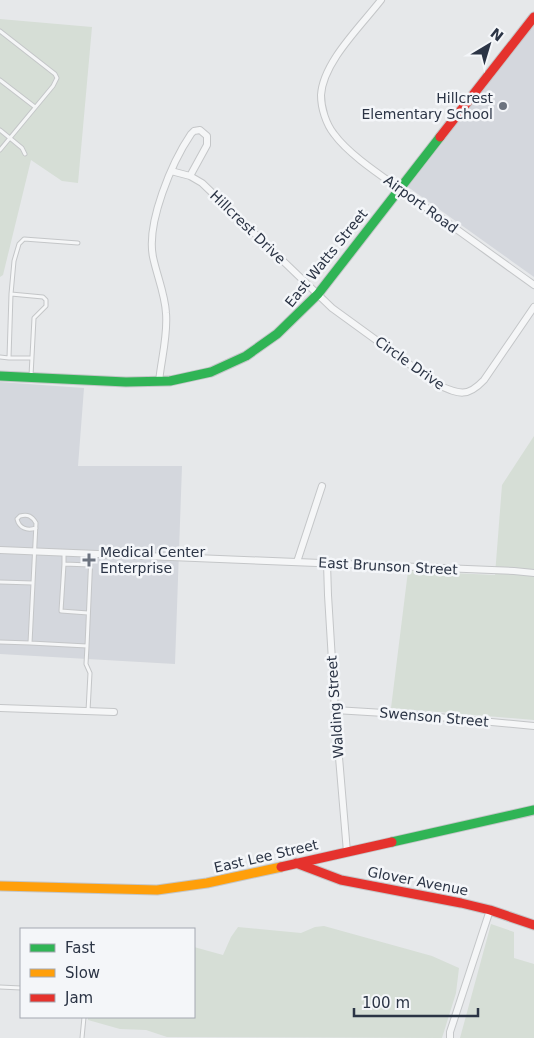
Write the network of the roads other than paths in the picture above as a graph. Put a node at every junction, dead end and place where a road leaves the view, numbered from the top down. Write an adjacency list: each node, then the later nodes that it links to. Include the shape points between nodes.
1 (381, 0): 12 (street, Airport Road, via 334,59 324,77 321,96 324,116 333,134)
2 (534, 17): 12 (main road, East Watts Street)
3 (0, 31): 5 (lane, via 57,78)
4 (0, 80): 5 (lane)
5 (35, 107): 7 (lane)
6 (0, 130): 7 (lane)
7 (10, 138): 8 (lane); 9 (lane)
8 (0, 150)
9 (26, 154)
10 (172, 171): 11 (street, Hillcrest Drive); 11 (street, via 191,134 200,130 207,136 207,145); 23 (street, via 156,214 151,243 166,315)
11 (190, 176): 16 (street, Hillcrest Drive, via 214,194)
12 (400, 189): 14 (street, Airport Road); 16 (main road, East Watts Street)
13 (78, 243): 15 (lane, via 24,239 14,261)
14 (534, 285)
15 (11, 294): 19 (lane); 20 (lane, via 46,300 46,306 34,318)
16 (318, 294): 17 (street, Circle Drive, via 332,308 438,385 457,394 477,388); 23 (main road, East Watts Street, via 266,344 231,363 194,377)
17 (534, 307)
18 (0, 357): 19 (lane)
19 (9, 358): 20 (lane)
20 (32, 358): 22 (lane)
21 (0, 376): 22 (main road, East Watts Street)
22 (31, 378): 23 (main road, East Watts Street)
23 (159, 382)
24 (322, 486): 30 (street)
25 (36, 528): 25 (lane, via 31,516 25,514 18,519 23,528); 27 (lane)
26 (0, 550): 27 (street, East Brunson Street)
27 (35, 552): 28 (street, East Brunson Street); 36 (lane)
28 (64, 553): 29 (street, East Brunson Street); 32 (lane)
29 (91, 554): 30 (street, East Brunson Street); 33 (lane)
30 (297, 562): 31 (street, East Brunson Street)
31 (327, 563): 34 (street, East Brunson Street); 42 (street, Walding Street)
32 (64, 564): 33 (lane); 37 (lane, via 60,611)
33 (90, 565): 37 (lane)
34 (534, 573)
35 (0, 582): 36 (lane)
36 (33, 583): 39 (lane)
37 (88, 612): 40 (lane)
38 (0, 642): 39 (lane)
39 (30, 643): 40 (lane)
40 (87, 646): 43 (lane, via 86,664 90,673)
41 (0, 708): 43 (street)
42 (335, 710): 45 (street, Swenson Street); 47 (street, Walding Street)
43 (88, 711): 44 (street)
44 (114, 712)
45 (534, 726)
46 (534, 810): 47 (main road, East Lee Street)
47 (347, 852): 48 (main road, East Lee Street)
48 (296, 863): 49 (main road, East Lee Street, via 207,883 157,890); 50 (main road, Glover Avenue, via 341,880)
49 (0, 886)
50 (490, 910): 51 (main road, Glover Avenue); 56 (street)
51 (534, 924)
52 (0, 987): 53 (lane)
53 (20, 988)
54 (84, 1018): 55 (lane)
55 (82, 1038)
56 (450, 1038)

